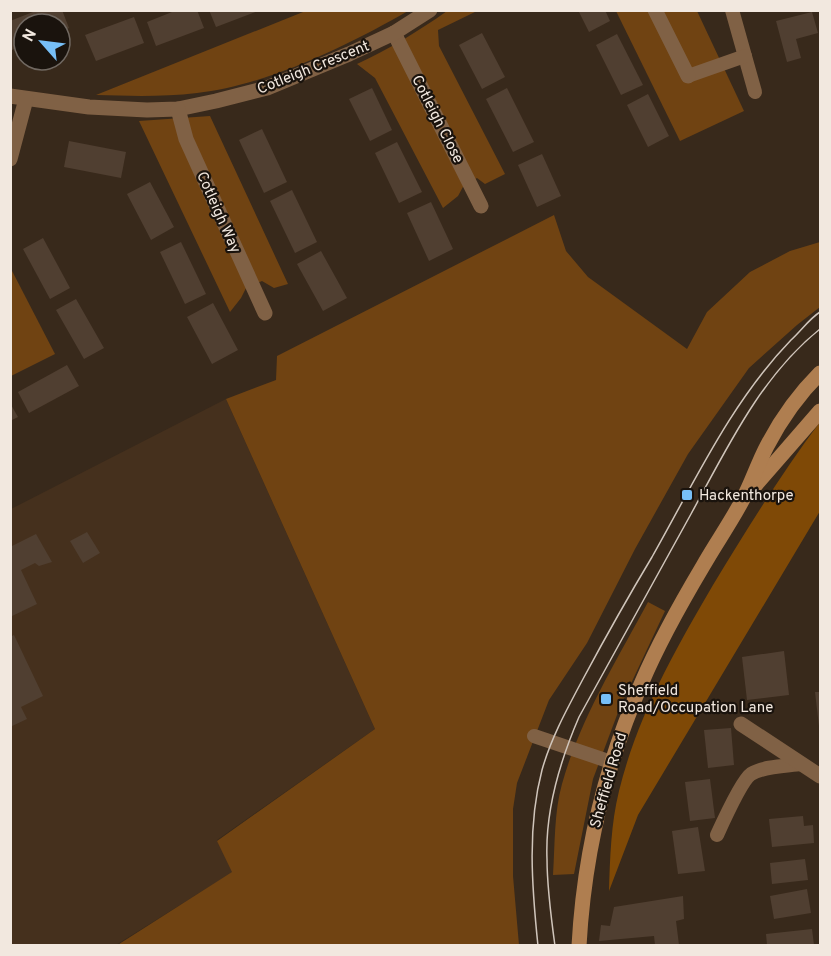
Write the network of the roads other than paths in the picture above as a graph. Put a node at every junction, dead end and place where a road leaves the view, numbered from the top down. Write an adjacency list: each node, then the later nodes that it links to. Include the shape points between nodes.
1 (430, 10): 4 (street, Cotleigh Crescent)
2 (655, 10): 6 (street)
3 (732, 10): 5 (lane)
4 (394, 33): 10 (street, Cotleigh Crescent, via 267,88); 12 (street, Cotleigh Close)
5 (745, 56): 6 (lane); 7 (lane)
6 (688, 76)
7 (754, 92)
8 (10, 96): 9 (street, Cotleigh Crescent)
9 (26, 99): 10 (street, Cotleigh Crescent, via 89,108); 11 (street)
10 (178, 109): 13 (street, Cotleigh Way, via 186,139)
11 (10, 159)
12 (481, 206)
13 (265, 313)
14 (820, 373): 16 (street, Sheffield Road, via 781,420)
15 (820, 411): 16 (street, Sheffield Road)
16 (743, 499): 19 (street, Sheffield Road, via 642,681)
17 (741, 724): 20 (street)
18 (534, 736): 19 (lane)
19 (611, 762): 23 (street, Sheffield Road, via 593,829)
20 (801, 764): 21 (street); 22 (lane, via 750,775)
21 (820, 776)
22 (717, 835)
23 (579, 945)

